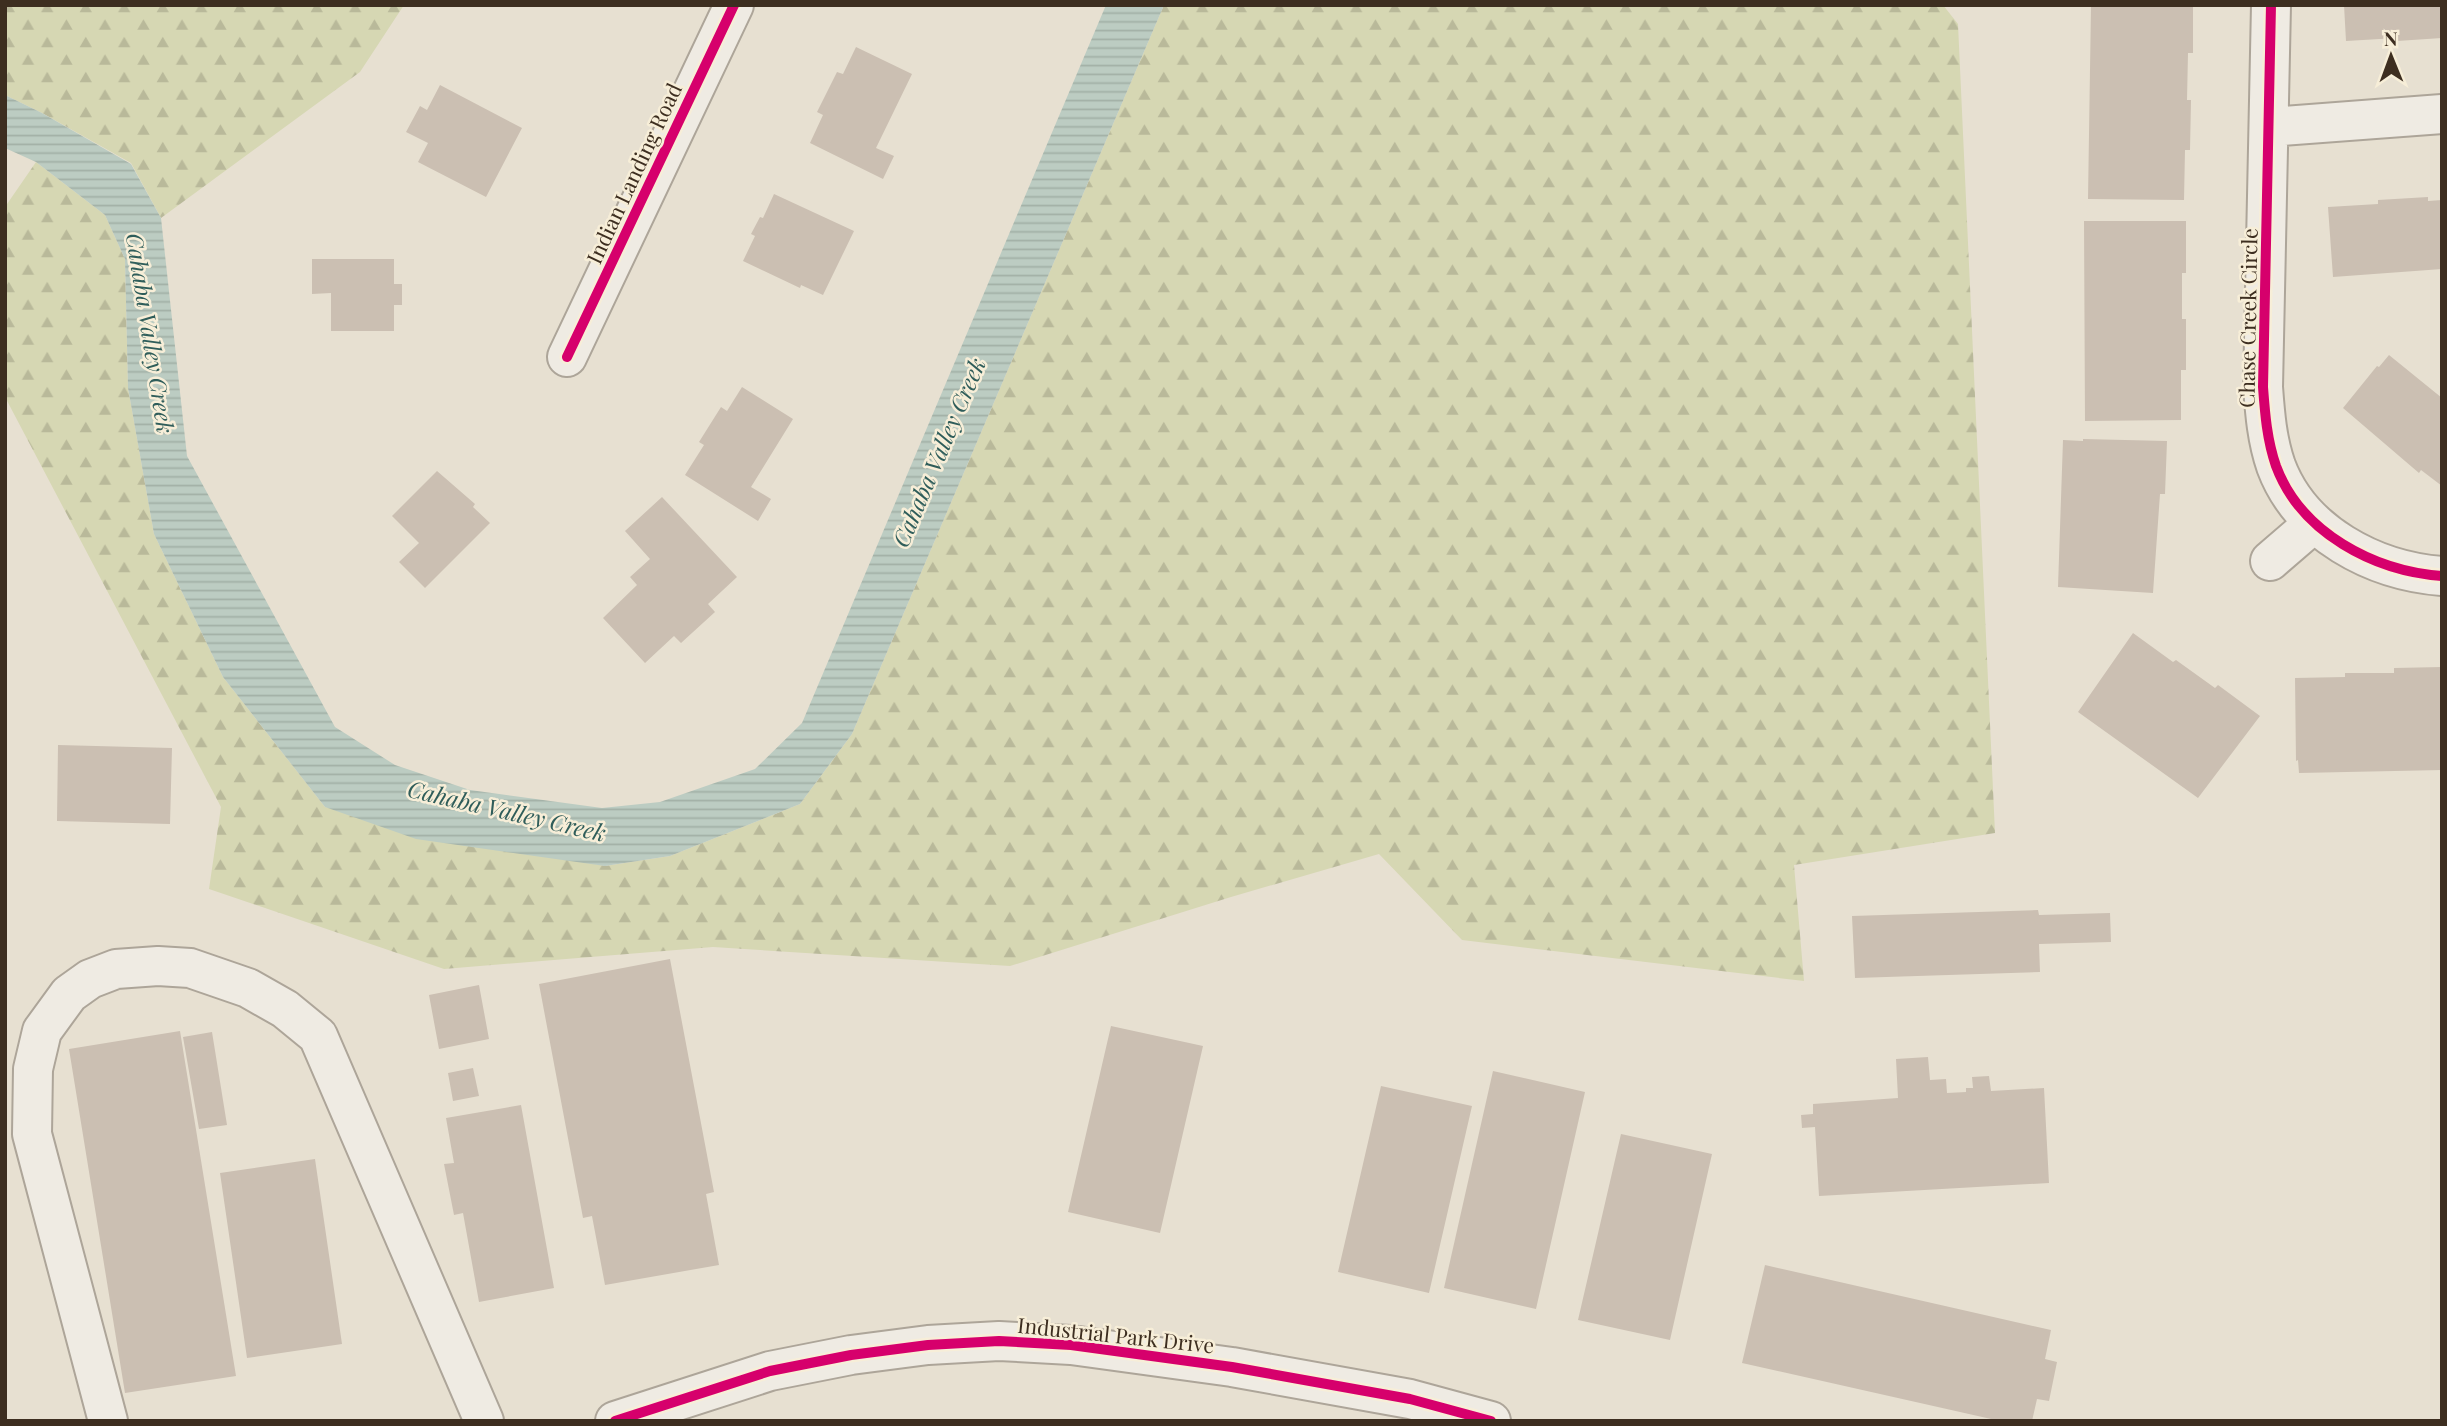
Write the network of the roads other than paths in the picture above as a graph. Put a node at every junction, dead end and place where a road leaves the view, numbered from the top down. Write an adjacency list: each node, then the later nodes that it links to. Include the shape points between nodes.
1 (734, 5): 5 (street, Indian Landing Road)
2 (2271, 5): 4 (street, Chase Creek Circle)
3 (2442, 114): 4 (street)
4 (2270, 127): 6 (street, Chase Creek Circle, via 2263,387 2267,431 2277,468)
5 (567, 357)
6 (2314, 523): 7 (street); 8 (street, Chase Creek Circle, via 2366,557)
7 (2270, 561)
8 (2442, 576)
9 (1407, 1410): 12 (street, Industrial Park Drive, via 1218,1365 1071,1345 999,1341 851,1354 784,1368); 13 (street, Industrial Park Drive)
10 (108, 1421): 11 (street, via 32,1134 33,1069 42,1031 69,994 116,969 158,966 190,968 248,988 285,1009 318,1036)
11 (484, 1421)
12 (615, 1421)
13 (1490, 1421)

